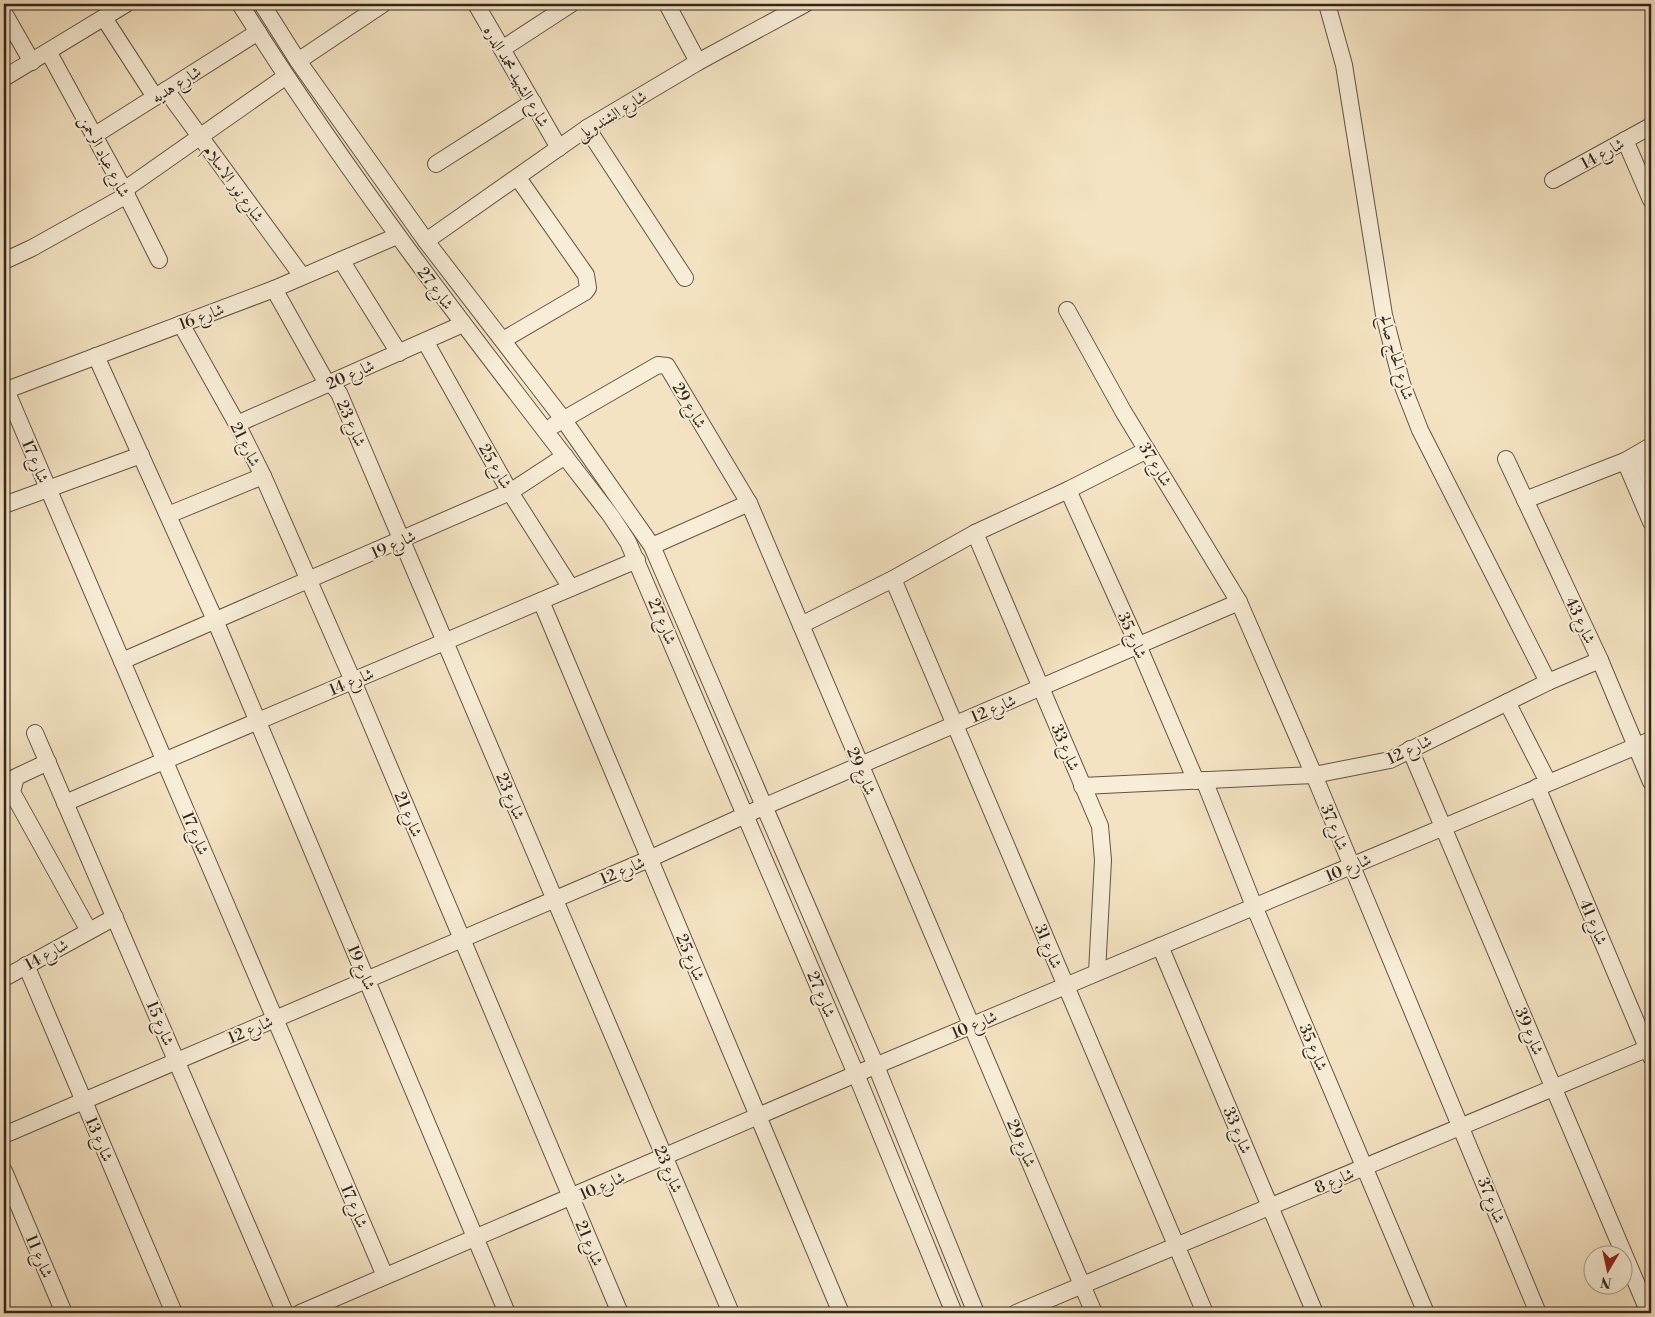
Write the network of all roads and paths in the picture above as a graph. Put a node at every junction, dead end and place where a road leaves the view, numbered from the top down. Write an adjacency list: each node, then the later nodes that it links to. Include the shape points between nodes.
1 (240, 4): 11 (street, شارع 27)
2 (262, 4): 14 (street, شارع 27)
3 (383, 4): 14 (street)
4 (476, 4): 12 (street, شارع الشهيد محمد الدره)
5 (569, 4): 12 (street)
6 (667, 4): 16 (street)
7 (805, 4): 16 (street, شارع الشندويلى)
8 (1327, 4): 83 (street, شارع الحاج صالح, via 1344,65 1384,315 1402,384 1420,430)
9 (114, 9): 13 (street); 19 (street, شارع نور الاسلام)
10 (4, 13): 15 (street)
11 (258, 32): 17 (street, شارع 27); 19 (street, شارع هديه)
12 (502, 49): 20 (street, شارع الشهيد محمد الدره)
13 (49, 53): 15 (street); 23 (street, شارع عباد الرحمن)
14 (298, 61): 33 (street, شارع 27)
15 (32, 62): 18 (street)
16 (698, 62): 22 (street, شارع الشندويلى)
17 (285, 77): 24 (street); 32 (street, شارع 27)
18 (4, 78)
19 (160, 94): 23 (street, شارع هديه); 24 (street, شارع نور الاسلام)
20 (533, 102): 26 (street, شارع الشهيد محمد الدره); 27 (street)
21 (1651, 126): 25 (street, شارع 14)
22 (587, 128): 26 (street, شارع الشندويلى); 38 (street)
23 (95, 135): 30 (street, شارع عباد الرحمن)
24 (201, 138): 30 (street); 37 (street, شارع نور الاسلام)
25 (1625, 140): 29 (street, شارع 14); 31 (street)
26 (559, 148): 28 (street, شارع الشندويلى)
27 (436, 164)
28 (518, 178): 33 (street, شارع الشندويلى); 43 (street, via 586,275 588,288)
29 (1553, 180)
30 (126, 193): 34 (street, شارع عباد الرحمن); 36 (street)
31 (1651, 200)
32 (397, 236): 35 (street, شارع 16); 42 (street, شارع 27)
33 (426, 241): 43 (street, شارع 27)
34 (159, 260)
35 (341, 260): 37 (street, شارع 16); 45 (street)
36 (4, 261)
37 (302, 276): 39 (street, شارع 16)
38 (685, 278)
39 (274, 289): 41 (street, شارع 16); 47 (street, شارع 23, via 323,376)
40 (1068, 310): 52 (street, شارع 37)
41 (180, 324): 46 (street, شارع 16); 50 (street, شارع 21)
42 (463, 324): 44 (street, شارع 20); 51 (street, شارع 27)
43 (503, 340): 49 (street, شارع 27)
44 (424, 341): 45 (street, شارع 20); 61 (street, شارع 25)
45 (399, 353): 47 (street, شارع 20)
46 (96, 356): 48 (street, شارع 16); 54 (street, شارع 19)
47 (331, 383): 50 (street, شارع 20); 68 (street, شارع 23, via 339,393)
48 (5, 391): 59 (street, شارع 17)
49 (563, 419): 51 (street, شارع 29); 63 (street, شارع 29, via 658,365 666,366); 69 (street, شارع 27)
50 (237, 424): 57 (street, شارع 21)
51 (545, 430): 55 (street, شارع 27)
52 (1147, 450): 60 (street); 75 (street, شارع 37)
53 (1639, 454): 58 (street); 62 (street); 66 (street)
54 (141, 455): 59 (street); 65 (street, شارع 19)
55 (565, 456): 61 (street, شارع 19); 70 (street, شارع 27, via 611,516)
56 (1506, 459): 62 (street, شارع 43)
57 (263, 476): 65 (street); 72 (street, شارع 21)
58 (1651, 482)
59 (48, 489): 64 (street); 81 (street, شارع 17)
60 (1068, 490): 67 (street); 79 (street, شارع 35)
61 (510, 492): 68 (street, شارع 19); 73 (street, شارع 25)
62 (1526, 500): 80 (street, شارع 43)
63 (749, 503): 69 (street); 77 (street, شارع 29)
64 (4, 505)
65 (168, 515): 76 (street, شارع 19)
66 (1651, 522)
67 (975, 533): 71 (street); 84 (street, شارع 33)
68 (403, 540): 72 (street, شارع 19); 78 (street, شارع 23)
69 (652, 546): 100 (street, شارع 27)
70 (637, 560): 73 (street, شارع 14); 101 (street, شارع 27)
71 (893, 579): 77 (street); 87 (street, شارع 31)
72 (309, 581): 76 (street, شارع 19); 82 (street, شارع 21)
73 (571, 588): 74 (street, شارع 14)
74 (540, 601): 78 (street, شارع 14); 103 (street, شارع 25)
75 (1239, 602): 79 (street, شارع 12); 94 (street, شارع 37)
76 (215, 620): 81 (street, شارع 19); 86 (street, شارع 19)
77 (801, 625): 93 (street, شارع 29)
78 (446, 642): 82 (street, شارع 14); 105 (street, شارع 23)
79 (1138, 645): 84 (street, شارع 12); 95 (street, شارع 35)
80 (1600, 660): 83 (street, شارع 12); 89 (street, شارع 43)
81 (122, 661): 91 (street, شارع 17)
82 (353, 680): 86 (street, شارع 14); 109 (street, شارع 21)
83 (1548, 682): 85 (street, شارع 12)
84 (1040, 687): 87 (street, شارع 12); 98 (street, شارع 33)
85 (1508, 702): 90 (street, شارع 12); 97 (street, شارع 41)
86 (258, 721): 91 (street, شارع 14); 114 (street, شارع 19)
87 (954, 724): 93 (street, شارع 12); 115 (street, شارع 31)
88 (35, 733): 92 (street, شارع 15)
89 (1644, 743): 96 (street, شارع 43); 97 (street, شارع 10)
90 (1410, 749): 94 (street, شارع 12, via 1390,760); 102 (street, شارع 39)
91 (164, 761): 99 (street, شارع 14); 116 (street, شارع 17)
92 (48, 762): 99 (street, شارع 15); 108 (street, via 16,777 12,792)
93 (860, 765): 100 (street, شارع 12); 117 (street, شارع 29)
94 (1314, 775): 95 (street, شارع 12); 104 (street, شارع 37)
95 (1200, 780): 98 (street, شارع 12); 106 (street, شارع 35)
96 (1651, 782)
97 (1543, 785): 102 (street, شارع 10); 118 (street, شارع 41)
98 (1082, 786): 112 (street, شارع 33, via 1100,826 1103,848)
99 (65, 803): 107 (street, شارع 15)
100 (763, 807): 101 (street, شارع 12); 120 (street, شارع 27)
101 (746, 814): 103 (street, شارع 12); 121 (street, شارع 27)
102 (1443, 827): 104 (street, شارع 10); 122 (street, شارع 39)
103 (649, 859): 105 (street, شارع 12); 124 (street, شارع 25)
104 (1350, 866): 106 (street, شارع 10); 125 (street, شارع 37)
105 (554, 899): 109 (street, شارع 12); 127 (street, شارع 23)
106 (1254, 906): 110 (street, شارع 10); 128 (street, شارع 35)
107 (115, 916): 108 (street, شارع 14); 119 (street, شارع 15)
108 (89, 931): 111 (street, شارع 14)
109 (461, 939): 114 (street, شارع 12); 130 (street, شارع 21)
110 (1160, 946): 112 (street, شارع 10); 131 (street, شارع 33)
111 (26, 965): 113 (street, شارع 14); 123 (street, شارع 13)
112 (1097, 972): 115 (street, شارع 10)
113 (4, 978)
114 (367, 979): 116 (street, شارع 12); 132 (street, شارع 19)
115 (1066, 986): 117 (street, شارع 10); 133 (street, شارع 31)
116 (275, 1018): 119 (street, شارع 12); 134 (street, شارع 17)
117 (972, 1025): 120 (street, شارع 10); 135 (street, شارع 29)
118 (1650, 1051): 122 (street, شارع 8)
119 (177, 1060): 123 (street, شارع 12); 138 (street, شارع 15)
120 (876, 1066): 121 (street, شارع 10); 145 (street, شارع 27)
121 (856, 1074): 124 (street, شارع 10); 144 (street, شارع 27)
122 (1554, 1088): 125 (street, شارع 8); 152 (street, شارع 39)
123 (83, 1101): 126 (street, شارع 12); 137 (street, شارع 13)
124 (758, 1117): 127 (street, شارع 10); 143 (street, شارع 25)
125 (1461, 1126): 128 (street, شارع 8); 151 (street, شارع 37)
126 (4, 1135)
127 (664, 1157): 130 (street, شارع 10); 142 (street, شارع 23)
128 (1365, 1166): 131 (street, شارع 8); 150 (street, شارع 35)
129 (4, 1171): 136 (street, شارع 11)
130 (571, 1198): 132 (street, شارع 10); 141 (street, شارع 21)
131 (1270, 1206): 133 (street, شارع 8); 149 (street, شارع 33)
132 (475, 1238): 134 (street, شارع 10); 140 (street, شارع 19)
133 (1176, 1246): 135 (street, شارع 8); 148 (street, شارع 31)
134 (385, 1276): 139 (street, شارع 10)
135 (1083, 1285): 146 (street, شارع 8); 147 (street, شارع 29)
136 (64, 1313)
137 (174, 1313)
138 (285, 1313)
139 (300, 1313)
140 (507, 1313)
141 (620, 1313)
142 (730, 1313)
143 (841, 1313)
144 (954, 1313)
145 (976, 1313)
146 (1016, 1313)
147 (1094, 1313)
148 (1205, 1313)
149 (1315, 1313)
150 (1426, 1313)
151 (1538, 1313)
152 (1649, 1313)

